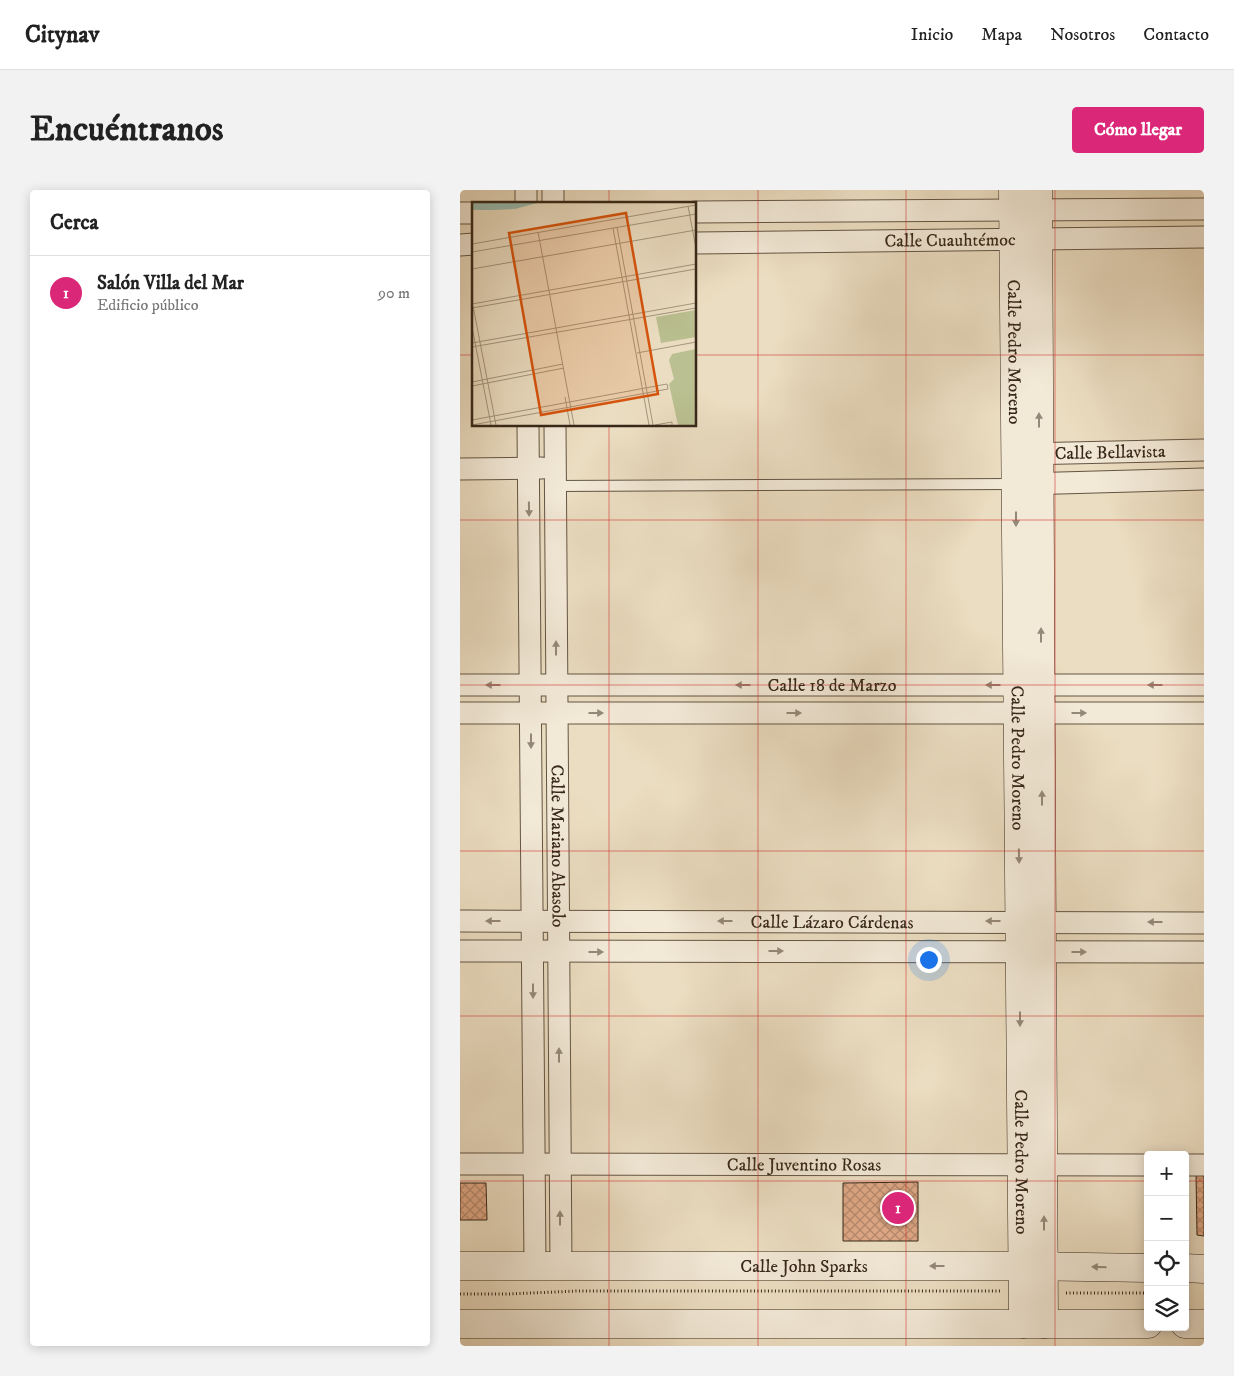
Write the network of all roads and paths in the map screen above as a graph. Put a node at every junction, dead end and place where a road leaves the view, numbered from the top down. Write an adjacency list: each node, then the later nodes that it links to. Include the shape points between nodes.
1 (1026, 200): 2 (street, Calle Cuauhtémoc); 3 (street, Calle Cuauhtémoc); 5 (main road, Calle Pedro Moreno)
2 (1204, 209)
3 (696, 212)
4 (1204, 237): 5 (street, Calle Cuauhtémoc)
5 (1026, 239): 6 (street, Calle Cuauhtémoc); 10 (main road, Calle Pedro Moreno)
6 (696, 243)
7 (528, 426): 11 (street, Calle Mariano Abasolo)
8 (555, 426): 13 (street, Calle Mariano Abasolo)
9 (1204, 450): 10 (street, Calle Bellavista)
10 (1028, 453): 15 (main road, Calle Pedro Moreno)
11 (528, 468): 12 (street); 13 (street); 17 (street, Calle Mariano Abasolo, one-way to 17)
12 (460, 469)
13 (555, 477): 15 (lane); 18 (street, Calle Mariano Abasolo, one-way to 13)
14 (1204, 479): 15 (street, Calle Bellavista)
15 (1028, 483): 19 (main road, Calle Pedro Moreno)
16 (460, 685): 17 (street, Calle 18 de Marzo, one-way to 16)
17 (530, 685): 18 (street, Calle 18 de Marzo); 22 (street, Calle Mariano Abasolo)
18 (557, 685): 19 (street, Calle 18 de Marzo, one-way to 18); 23 (street, Calle Mariano Abasolo)
19 (1029, 685): 20 (street, Calle 18 de Marzo, one-way to 19); 24 (main road, Calle Pedro Moreno)
20 (1204, 685)
21 (460, 713): 22 (street, Calle 18 de Marzo)
22 (530, 713): 23 (street, Calle 18 de Marzo); 27 (street, Calle Mariano Abasolo, one-way to 27)
23 (557, 713): 24 (street, Calle 18 de Marzo, one-way to 24); 29 (street, Calle Mariano Abasolo)
24 (1029, 713): 25 (street, Calle 18 de Marzo, one-way to 25); 28 (main road, Calle Pedro Moreno)
25 (1204, 713)
26 (460, 921): 27 (street, Calle Lázaro Cárdenas, one-way to 26)
27 (532, 921): 29 (street, Calle Lázaro Cárdenas); 31 (street, Calle Mariano Abasolo)
28 (1031, 921): 29 (street, Calle Lázaro Cárdenas, one-way to 29); 30 (street, Calle Lázaro Cárdenas, one-way to 28); 32 (main road, Calle Pedro Moreno)
29 (558, 922): 34 (street, Calle Mariano Abasolo)
30 (1204, 922)
31 (532, 951): 33 (street, Calle Lázaro Cárdenas); 34 (street, Calle Lázaro Cárdenas); 37 (street, Calle Mariano Abasolo, one-way to 37)
32 (1031, 951): 34 (street, Calle Lázaro Cárdenas, one-way to 32); 35 (street, Calle Lázaro Cárdenas, one-way to 35); 39 (main road, Calle Pedro Moreno)
33 (460, 952)
34 (558, 952): 38 (street, Calle Mariano Abasolo, one-way to 34)
35 (1204, 952)
36 (460, 1164): 37 (street, Calle Juventino Rosas)
37 (534, 1164): 38 (street, Calle Juventino Rosas); 47 (street, Calle Mariano Abasolo)
38 (560, 1164): 39 (street, Calle Juventino Rosas); 47 (street, Calle Mariano Abasolo, one-way to 38)
39 (1032, 1164): 40 (street, Calle Juventino Rosas); 48 (main road, Calle Pedro Moreno)
40 (1144, 1165)
41 (1189, 1165): 42 (street)
42 (1204, 1165)
43 (460, 1266): 47 (main road, Calle John Sparks)
44 (1144, 1268): 48 (main road, Calle John Sparks, one-way to 48)
45 (1189, 1268): 46 (main road)
46 (1204, 1269)
47 (550, 1272): 48 (main road, Calle John Sparks, one-way to 47); 48 (path); 51 (path); 51 (path); 54 (path)
48 (1033, 1279): 49 (path); 55 (main road, Calle Pedro Moreno)
49 (1144, 1293)
50 (460, 1294): 51 (path)
51 (513, 1294): 53 (path)
52 (460, 1324): 53 (main road)
53 (513, 1324): 54 (main road)
54 (573, 1324): 55 (main road)
55 (1034, 1324): 56 (main road)
56 (1144, 1324)
57 (1189, 1324): 58 (main road)
58 (1204, 1324)

